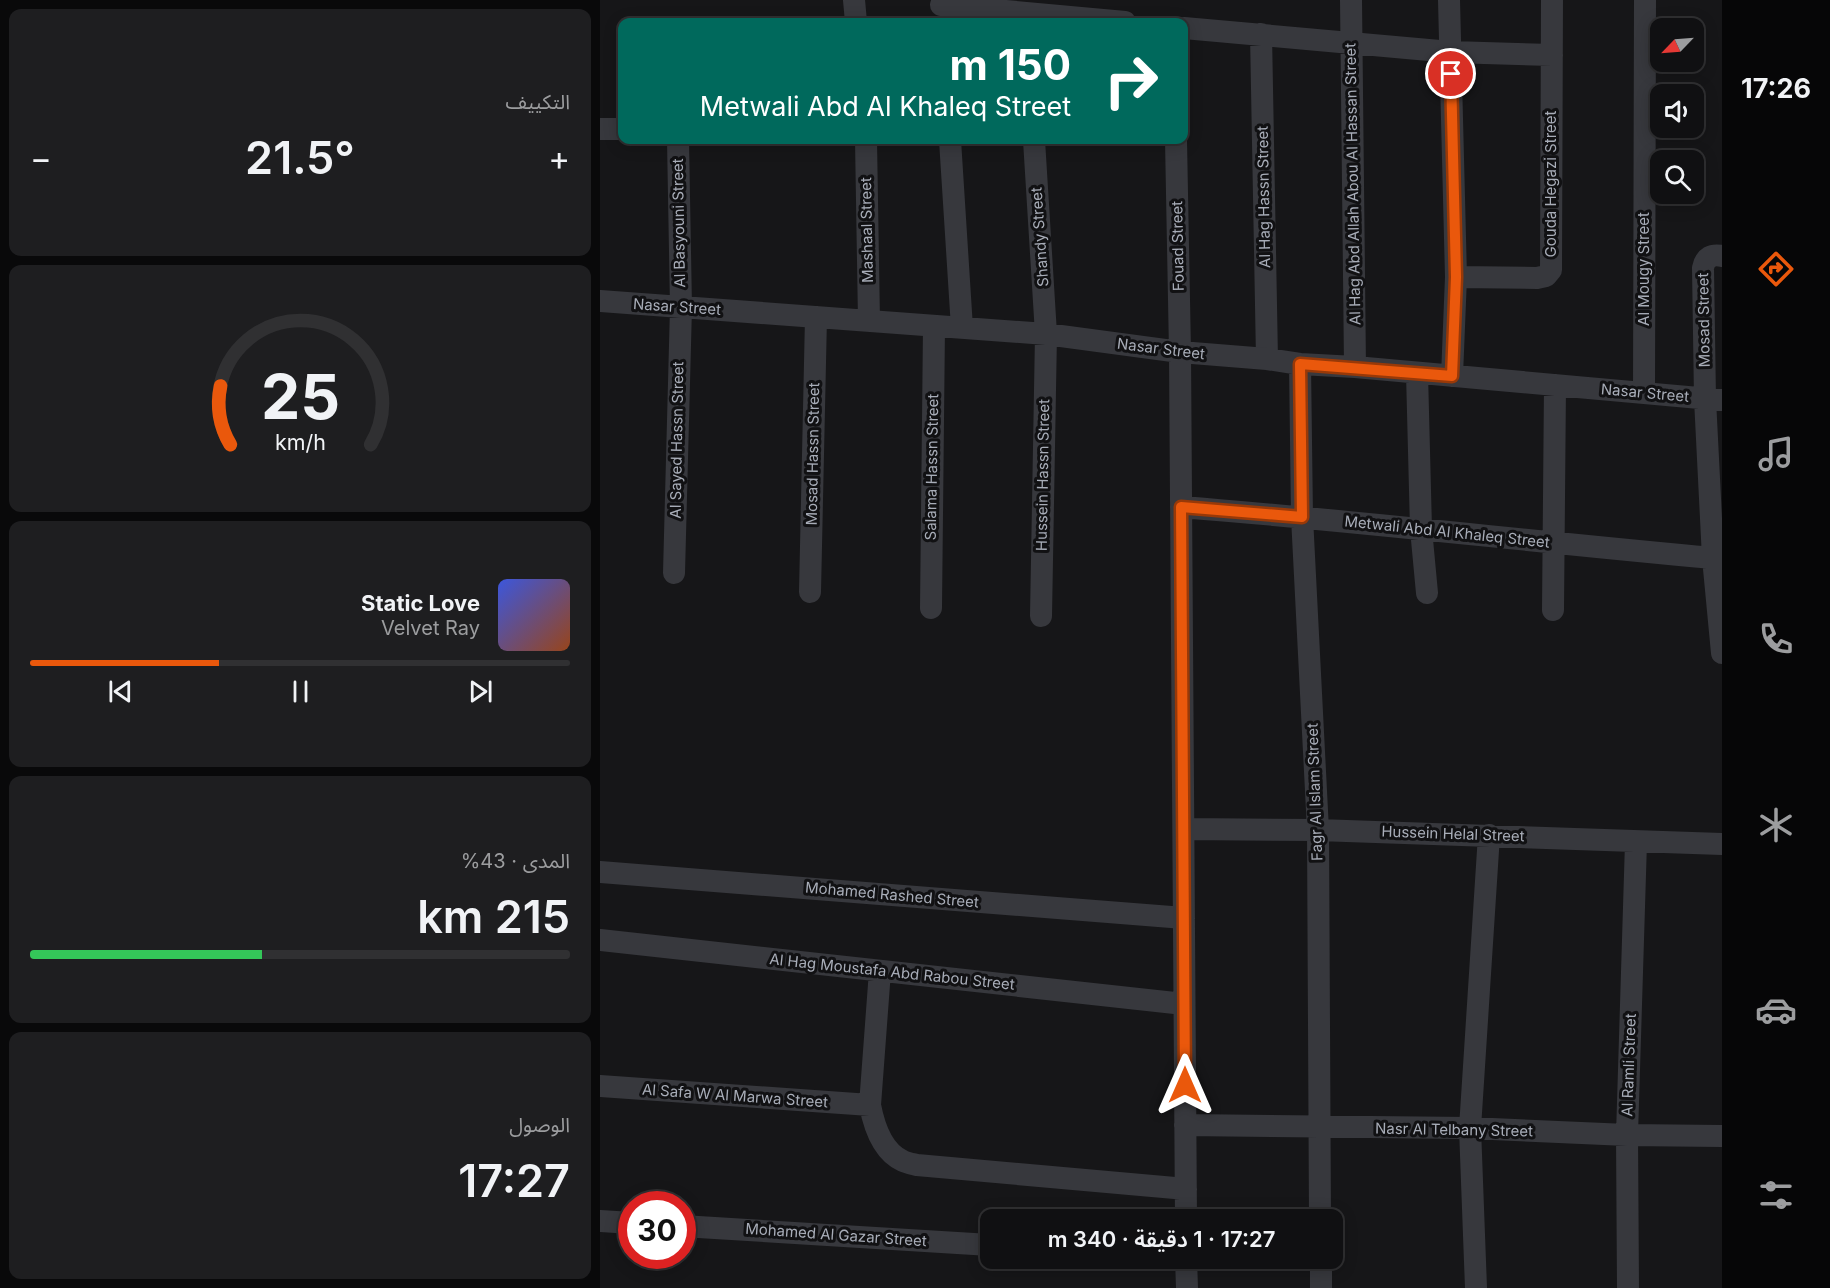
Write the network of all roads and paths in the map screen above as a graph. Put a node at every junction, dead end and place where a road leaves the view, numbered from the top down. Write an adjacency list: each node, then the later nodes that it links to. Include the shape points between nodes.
1 (854, 0): 7 (street)
2 (1352, 0): 11 (street, Al Hag Abd Allah Abou Al Hassan Street)
3 (1449, 0): 12 (street)
4 (1552, 0): 13 (street, Gouda Hegazi Street)
5 (1645, 0): 37 (street, Al Mougy Street)
6 (941, 9): 8 (street)
7 (856, 18)
8 (1026, 18)
9 (1188, 28): 10 (street)
10 (1261, 34): 11 (street); 31 (street, Al Hag Hassn Street)
11 (1352, 42): 12 (street); 33 (street, Al Hag Abd Allah Abou Al Hassan Street)
12 (1451, 52): 13 (street); 22 (street)
13 (1552, 55): 22 (street, Gouda Hegazi Street, via 1551,270 1537,278)
14 (600, 129): 15 (street)
15 (618, 129)
16 (678, 144): 24 (street, Al Basyouni Street)
17 (866, 144): 26 (street, Mashaal Street)
18 (950, 144): 28 (street)
19 (1034, 144): 29 (street, Shandy Street)
20 (1176, 144): 30 (street, Fouad Street)
21 (1722, 256): 38 (street, Mosad Street, via 1708,257 1704,262)
22 (1456, 277): 35 (street)
23 (600, 301): 24 (street, Nasar Street)
24 (681, 307): 25 (street, Nasar Street); 44 (street, Al Sayed Hassn Street)
25 (816, 317): 26 (street, Nasar Street); 45 (street, Mosad Hassn Street)
26 (869, 321): 27 (street, Nasar Street)
27 (934, 326): 28 (street, Nasar Street); 47 (street, Salama Hassn Street)
28 (962, 328): 29 (street, Nasar Street)
29 (1046, 334): 30 (street, Nasar Street); 49 (street, Hussein Hassn Street)
30 (1180, 352): 31 (street, Nasar Street); 39 (street, Fouad Street)
31 (1268, 359): 32 (street, Nasar Street)
32 (1300, 364): 33 (street, Nasar Street); 40 (street, Fagr Al Islam Street)
33 (1355, 367): 34 (street, Nasar Street)
34 (1417, 373): 35 (street, Nasar Street); 41 (street)
35 (1452, 376): 36 (street, Nasar Street)
36 (1555, 385): 37 (street, Nasar Street); 42 (street)
37 (1644, 393): 38 (street, Nasar Street)
38 (1714, 399): 43 (street)
39 (1181, 507): 40 (street, Metwali Abd Al Khaleq Street); 51 (street, Fouad Street)
40 (1302, 517): 41 (street, Metwali Abd Al Khaleq Street); 52 (street, Fagr Al Islam Street)
41 (1421, 529): 42 (street, Metwali Abd Al Khaleq Street); 46 (street)
42 (1553, 543): 43 (street, Metwali Abd Al Khaleq Street); 48 (street)
43 (1713, 558): 50 (street)
44 (674, 573)
45 (810, 592)
46 (1427, 593)
47 (931, 608)
48 (1553, 610)
49 (1041, 616)
50 (1722, 653)
51 (1184, 829): 52 (street, Hussein Helal Street); 57 (street, Fouad Street)
52 (1318, 830): 53 (street, Hussein Helal Street); 64 (street, Fagr Al Islam Street)
53 (1489, 835): 54 (street, Hussein Helal Street); 65 (street)
54 (1636, 842): 55 (street, Hussein Helal Street); 66 (street, Al Ramli Street)
55 (1722, 844)
56 (600, 872): 57 (street, Mohamed Rashed Street)
57 (1184, 918): 60 (street, Fouad Street)
58 (600, 940): 59 (street, Al Hag Moustafa Abd Rabou Street)
59 (880, 971): 60 (street, Al Hag Moustafa Abd Rabou Street); 62 (street)
60 (1184, 1004): 63 (street, Fouad Street)
61 (600, 1086): 62 (street, Al Safa W Al Marwa Street)
62 (870, 1106): 68 (street, via 879,1135 889,1149 902,1161 917,1165)
63 (1185, 1125): 64 (street, Nasr Al Telbany Street); 68 (street, Fouad Street)
64 (1320, 1127): 65 (street, Nasr Al Telbany Street); 70 (street, Fagr Al Islam Street)
65 (1470, 1128): 66 (street, Nasr Al Telbany Street); 79 (street)
66 (1628, 1135): 67 (street, Nasr Al Telbany Street); 80 (street, Al Ramli Street)
67 (1722, 1136)
68 (1186, 1190): 69 (street, Fouad Street)
69 (1186, 1209)
70 (1320, 1209)
71 (600, 1221): 72 (street)
72 (618, 1222)
73 (696, 1227): 74 (street, Mohamed Al Gazar Street)
74 (980, 1244)
75 (1186, 1269): 77 (street)
76 (1321, 1269): 78 (street)
77 (1187, 1288)
78 (1321, 1288)
79 (1476, 1288)
80 (1628, 1288)

